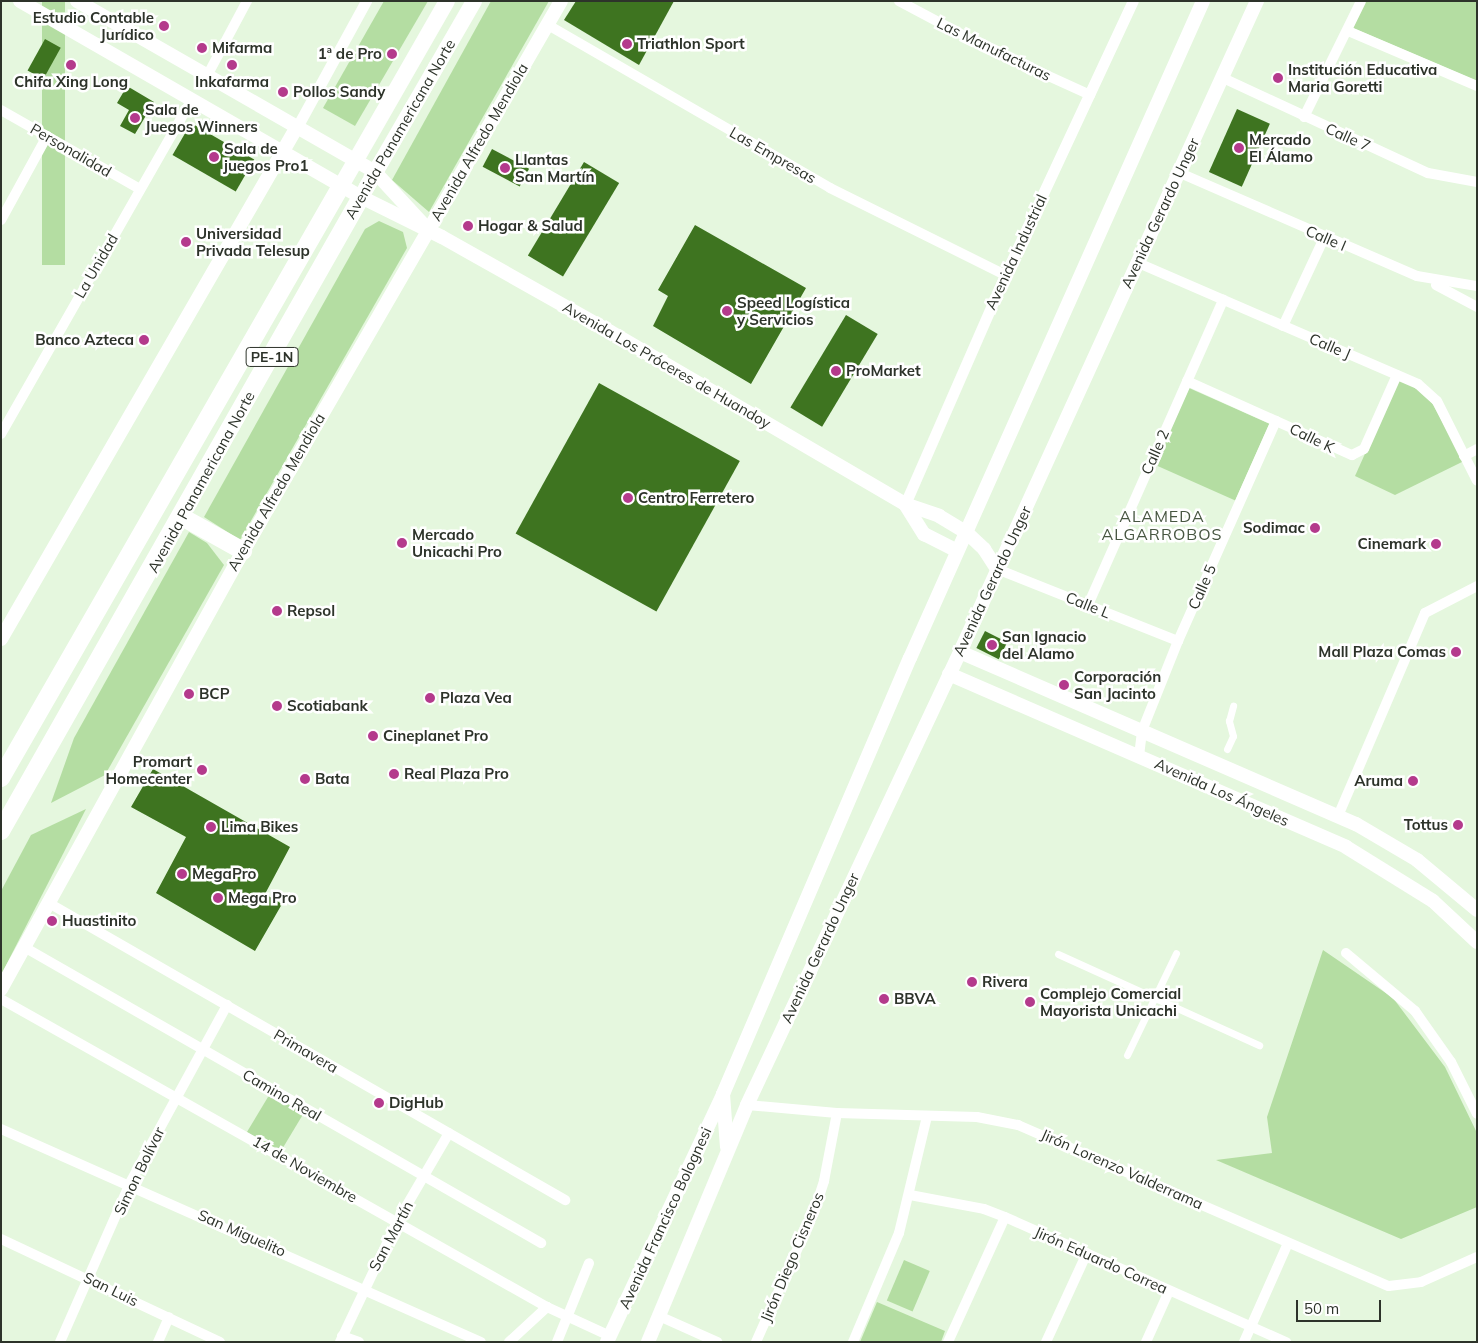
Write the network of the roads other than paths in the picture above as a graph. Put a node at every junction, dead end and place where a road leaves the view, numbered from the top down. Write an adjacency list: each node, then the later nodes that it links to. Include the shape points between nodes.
1 (20, 1): 19 (main road, Avenida Los Próceres de Huandoy)
2 (77, 1): 15 (main road, Avenida Los Próceres de Huandoy)
3 (248, 1): 15 (street)
4 (366, 1): 22 (street)
5 (447, 1): 25 (highway, Avenida Panamericana Norte / PE-1N)
6 (474, 1): 26 (highway, Avenida Panamericana Norte / PE-1N)
7 (561, 1): 13 (main road, Avenida Alfredo Mendiola)
8 (899, 1): 18 (street, Las Manufacturas, via 991,50)
9 (1132, 1): 18 (street, Avenida Industrial)
10 (1203, 1): 51 (main road, Avenida Gerardo Unger)
11 (1257, 1): 16 (main road, Avenida Gerardo Unger)
12 (1361, 1): 14 (street)
13 (548, 25): 33 (main road, Avenida Alfredo Mendiola); 36 (street, Las Empresas, via 830,188)
14 (1348, 31): 17 (street); 21 (street)
15 (207, 76): 22 (main road, Avenida Los Próceres de Huandoy)
16 (1223, 78): 21 (street, Calle 7); 27 (main road, Avenida Gerardo Unger)
17 (1477, 86)
18 (1090, 95): 36 (street, Avenida Industrial)
19 (192, 99): 24 (main road, Avenida Los Próceres de Huandoy); 30 (street, La Unidad)
20 (1, 110): 23 (street, Personalidad)
21 (1304, 118): 28 (street, Calle 7, via 1428,173)
22 (297, 127): 24 (main road); 25 (main road, Avenida Los Próceres de Huandoy)
23 (47, 136): 30 (street, Personalidad); 32 (street)
24 (283, 152): 29 (main road, Avenida Los Próceres de Huandoy); 57 (main road)
25 (355, 161): 26 (main road, Avenida Los Próceres de Huandoy); 29 (highway, Avenida Panamericana Norte / PE-1N)
26 (375, 172): 31 (highway, Avenida Panamericana Norte / PE-1N); 33 (main road, Avenida Los Próceres de Huandoy)
27 (1180, 173): 34 (street, Calle I); 35 (main road, Avenida Gerardo Unger)
28 (1477, 182)
29 (341, 186): 31 (main road, Avenida Los Próceres de Huandoy); 67 (highway, Avenida Panamericana Norte / PE-1N)
30 (140, 189): 45 (street, La Unidad)
31 (361, 197): 33 (main road, Avenida Los Próceres de Huandoy); 50 (highway, Avenida Panamericana Norte / PE-1N)
32 (1, 220)
33 (427, 230): 49 (main road, Avenida Los Próceres de Huandoy); 52 (main road, Avenida Alfredo Mendiola)
34 (1324, 238): 37 (street, Calle I); 41 (street)
35 (1136, 262): 39 (street, Calle J); 54 (main road, Avenida Gerardo Unger)
36 (1005, 275): 49 (street, Avenida Industrial)
37 (1417, 276): 38 (street, Calle I); 40 (street)
38 (1477, 286)
39 (1223, 300): 41 (street, Calle J); 43 (street, Calle 2)
40 (1477, 307)
41 (1283, 326): 42 (street, Calle J)
42 (1396, 375): 44 (street, Calle K, via 1364,448 1356,455 1342,452); 47 (street, Calle J, via 1418,384 1437,401)
43 (1187, 381): 44 (street, Calle K); 56 (street, Calle 2)
44 (1276, 421): 58 (street, Calle 5)
45 (1, 434)
46 (1477, 449): 47 (street)
47 (1464, 456): 48 (street, Calle J)
48 (1477, 481)
49 (905, 504): 51 (main road, Avenida Los Próceres de Huandoy, via 931,512); 53 (main road, Avenida Los Próceres de Huandoy, via 924,534)
50 (182, 517): 52 (highway); 70 (highway, Avenida Panamericana Norte / PE-1N)
51 (962, 530): 53 (main road, Avenida Gerardo Unger); 54 (main road, Avenida Los Próceres de Huandoy)
52 (242, 551): 72 (main road, Avenida Alfredo Mendiola)
53 (957, 551): 86 (main road, Avenida Gerardo Unger)
54 (997, 569): 56 (street, Calle L); 59 (main road, Avenida Gerardo Unger)
55 (1477, 586): 68 (street, via 1426,613)
56 (1088, 605): 58 (street, Calle L)
57 (2, 635)
58 (1178, 641): 64 (street, Calle 5)
59 (960, 652): 60 (main road, Avenida Gerardo Unger); 61 (main road, Avenida Los Ángeles)
60 (948, 674): 63 (main road, Avenida Los Ángeles); 88 (main road, Avenida Gerardo Unger)
61 (1037, 686): 63 (main road); 64 (main road, Avenida Los Ángeles)
62 (1233, 706): 65 (street, via 1229,722 1233,736)
63 (1027, 708): 66 (main road, Avenida Los Ángeles)
64 (1142, 731): 66 (street, Calle 5); 68 (main road, Avenida Los Ángeles)
65 (1227, 749)
66 (1139, 756): 71 (main road, Avenida Los Ángeles)
67 (1, 778)
68 (1338, 816): 69 (main road, Avenida Los Ángeles)
69 (1356, 824): 71 (main road); 73 (main road, Avenida Los Ángeles, via 1417,860)
70 (1, 831)
71 (1346, 847): 74 (main road, Avenida Los Ángeles, via 1427,896)
72 (47, 902): 75 (main road, Avenida Alfredo Mendiola); 82 (street, Primavera)
73 (1475, 905)
74 (1477, 942)
75 (24, 947): 79 (main road, Avenida Alfredo Mendiola); 84 (street, Camino Real)
76 (1176, 953): 80 (street)
77 (1346, 953): 90 (street, via 1415,1011 1451,1062)
78 (1058, 954): 80 (street)
79 (1, 989)
80 (1154, 997): 83 (street); 85 (street)
81 (1, 999): 87 (street, 14 de Noviembre)
82 (227, 1006): 84 (street, Simon Bolívar); 93 (street, Primavera)
83 (1259, 1045)
84 (203, 1049): 87 (street, Simon Bolívar); 95 (street, Camino Real)
85 (1127, 1055)
86 (724, 1094): 94 (main road, Avenida Gerardo Unger, via 727,1120); 116 (main road, Avenida Francisco Bolognesi)
87 (176, 1096): 96 (street, Simon Bolívar); 100 (street, 14 de Noviembre)
88 (747, 1105): 89 (street, Jirón Lorenzo Valderrama); 94 (main road, Avenida Gerardo Unger)
89 (837, 1113): 91 (street, Jirón Lorenzo Valderrama); 126 (street, Jirón Diego Cisneros, via 824,1181 814,1212)
90 (1477, 1114)
91 (927, 1116): 97 (street); 103 (street, Jirón Lorenzo Valderrama, via 977,1117 1033,1130)
92 (1, 1129): 96 (street, San Miguelito)
93 (449, 1133): 95 (street, San Martín); 98 (street, Primavera)
94 (725, 1160): 111 (main road, Avenida Gerardo Unger)
95 (424, 1177): 100 (street, San Martín); 102 (street, Camino Real)
96 (130, 1183): 107 (street, Simon Bolívar); 108 (street, San Miguelito)
97 (910, 1196): 99 (street, Jirón Eduardo Correa, via 984,1209); 127 (street, via 886,1268)
98 (565, 1200)
99 (1005, 1218): 104 (street, Jirón Eduardo Correa); 128 (street)
100 (397, 1222): 108 (street, San Martín); 110 (street, 14 de Noviembre)
101 (1, 1239): 107 (street, San Luis)
102 (541, 1243)
103 (1288, 1243): 105 (street, Jirón Lorenzo Valderrama, via 1389,1286 1421,1282); 114 (street)
104 (1087, 1252): 109 (street, Jirón Eduardo Correa); 129 (street)
105 (1477, 1257)
106 (589, 1263): 113 (street)
107 (91, 1279): 112 (street, San Luis); 117 (street, Simon Bolívar)
108 (364, 1288): 115 (street, San Martín); 121 (street, San Miguelito)
109 (1169, 1291): 114 (street, Jirón Eduardo Correa); 130 (street)
110 (547, 1307): 113 (street, 14 de Noviembre); 122 (street)
111 (660, 1316): 124 (main road, Avenida Gerardo Unger); 125 (street)
112 (169, 1317): 118 (street); 119 (street, San Luis)
113 (566, 1317): 116 (street, 14 de Noviembre); 123 (street)
114 (1251, 1327): 131 (street); 132 (street, Jirón Eduardo Correa)
115 (341, 1339): 120 (street)
116 (608, 1339)
117 (60, 1342)
118 (158, 1342)
119 (220, 1342)
120 (359, 1342)
121 (481, 1342)
122 (509, 1342)
123 (557, 1342)
124 (648, 1342)
125 (717, 1342)
126 (756, 1342)
127 (853, 1342)
128 (948, 1342)
129 (1046, 1342)
130 (1146, 1342)
131 (1244, 1342)
132 (1286, 1342)

